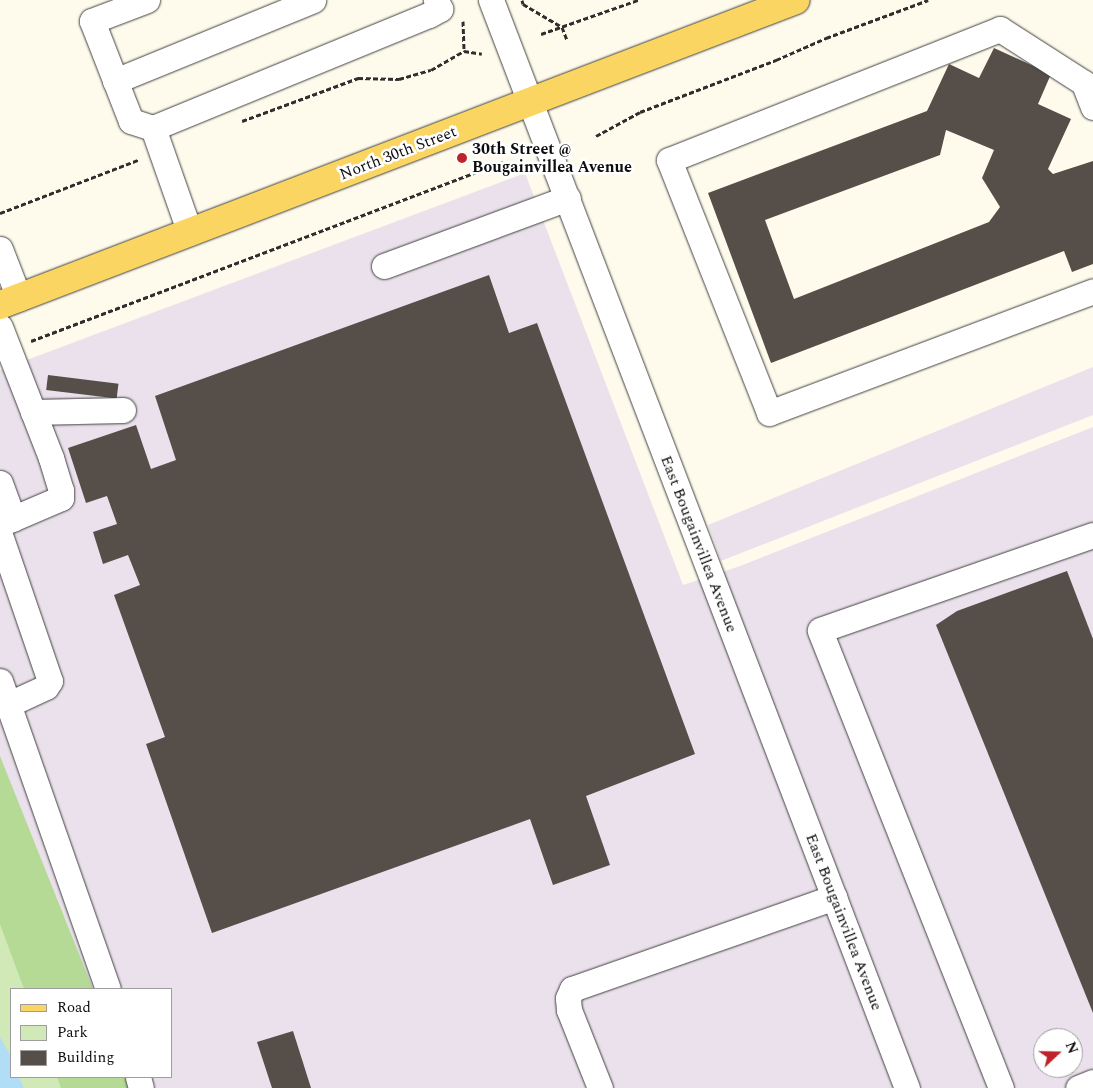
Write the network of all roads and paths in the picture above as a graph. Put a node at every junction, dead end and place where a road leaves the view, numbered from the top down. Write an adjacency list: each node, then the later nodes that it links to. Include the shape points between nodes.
1 (147, 0): 15 (street, via 92,21)
2 (313, 0): 15 (street)
3 (491, 0): 17 (street, East Bougainvillea Avenue)
4 (522, 0): 10 (path, via 523,4)
5 (638, 0): 10 (path)
6 (796, 0): 17 (main road, North 30th Street)
7 (928, 0): 20 (path, via 640,112)
8 (423, 7): 21 (street)
9 (462, 21): 13 (path)
10 (562, 27): 11 (path); 12 (path)
11 (541, 34)
12 (567, 40)
13 (464, 51): 14 (path); 19 (path, via 431,70 399,79 358,78)
14 (482, 54)
15 (115, 81): 21 (street, via 131,121)
16 (1088, 81): 18 (street); 28 (street, via 1000,29 669,160 769,413)
17 (531, 102): 23 (street, East Bougainvillea Avenue); 25 (main road, North 30th Street)
18 (1093, 107)
19 (233, 124)
20 (596, 136)
21 (157, 140): 24 (path); 25 (street)
22 (503, 162): 30 (path)
23 (568, 198): 27 (street); 38 (street, East Bougainvillea Avenue)
24 (0, 213)
25 (190, 233): 29 (main road, North 30th Street)
26 (0, 249): 29 (street)
27 (384, 266)
28 (1093, 291)
29 (9, 302)
30 (4, 338): 32 (street)
31 (123, 410): 32 (street)
32 (33, 412): 34 (street, via 61,498)
33 (0, 483): 34 (street)
34 (4, 526): 37 (street, via 50,681 46,687)
35 (1093, 535): 43 (street, via 820,630)
36 (0, 681): 37 (street)
37 (9, 704): 39 (street)
38 (834, 897): 41 (street, via 572,988 568,998 569,1010); 42 (street, East Bougainvillea Avenue)
39 (108, 988)
40 (1093, 1082): 44 (street)
41 (600, 1088)
42 (907, 1088)
43 (1001, 1088)
44 (1078, 1088)

